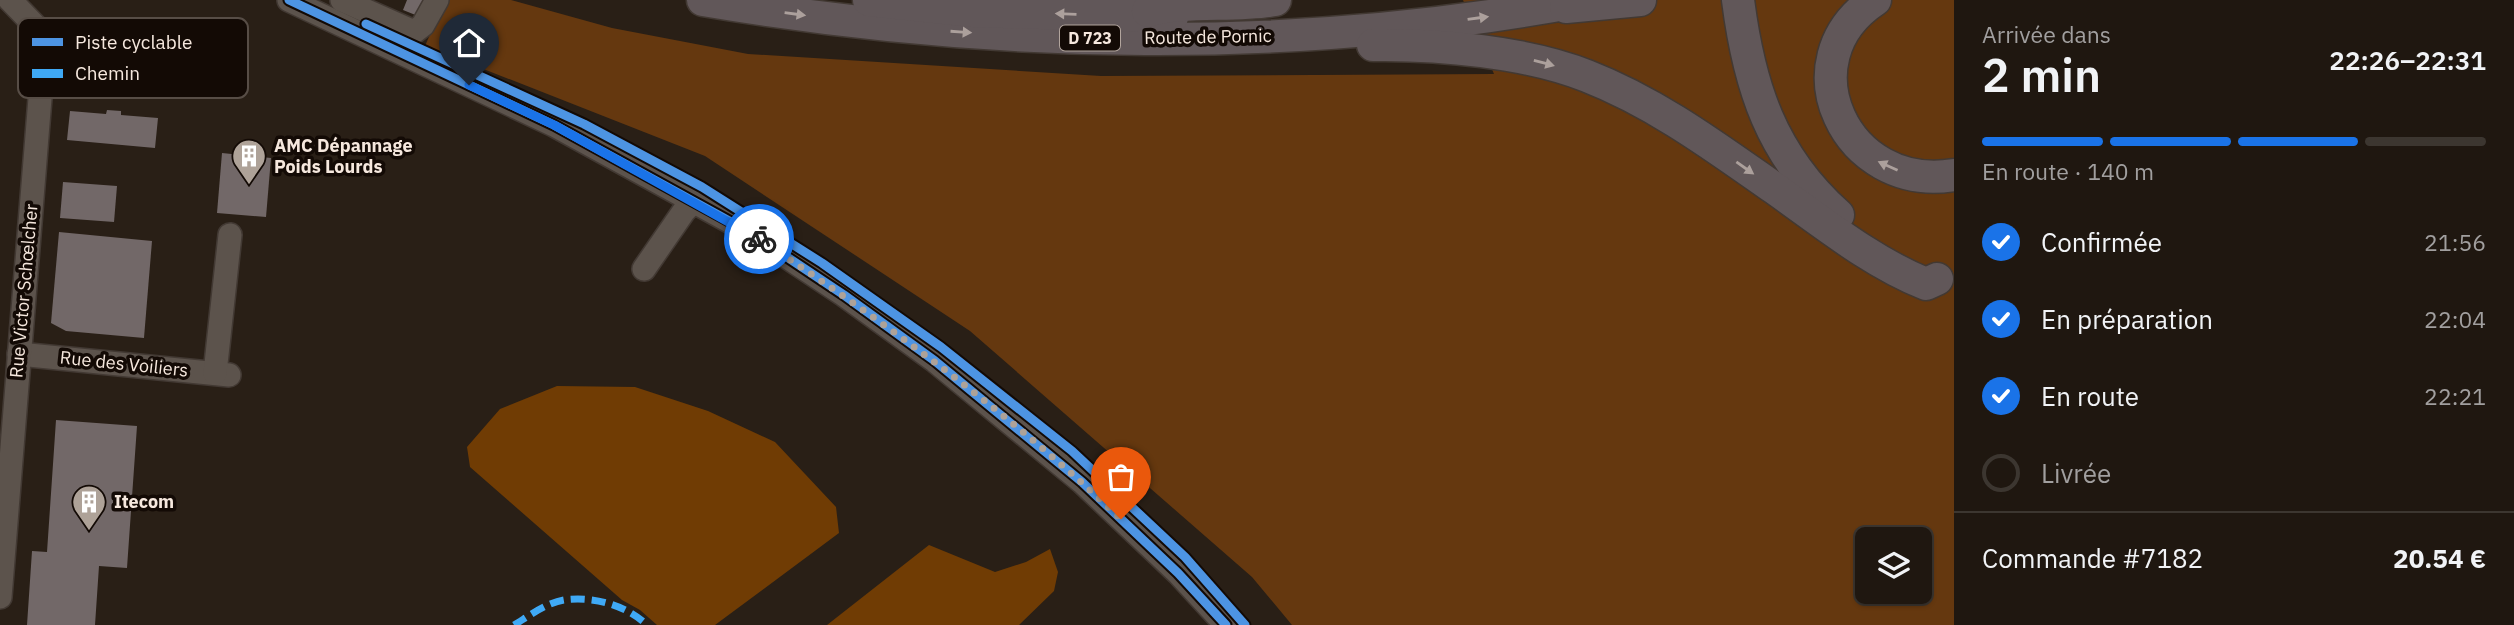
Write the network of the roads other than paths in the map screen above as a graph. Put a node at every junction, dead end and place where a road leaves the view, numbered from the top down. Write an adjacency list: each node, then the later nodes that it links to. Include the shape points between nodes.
1 (10, 0): 15 (street, Rue Victor Schœlcher)
2 (289, 0): 19 (street, via 554,125)
3 (342, 0): 4 (street, via 414,32 423,26)
4 (437, 0)
5 (703, 0): 16 (highway, Route de Pornic / D 723, one-way to 16, via 962,33)
6 (869, 0): 14 (highway, Route de Pornic / D 723, one-way to 6, via 972,11)
7 (1275, 0): 14 (highway, via 1162,5)
8 (1456, 0): 14 (highway, Route de Pornic / D 723, via 1325,15)
9 (1586, 0): 12 (highway, Route de Pornic / D 723)
10 (1640, 0): 12 (highway, D 723)
11 (1875, 0): 18 (highway, one-way to 11, via 1924,177 1892,170 1859,147 1844,127 1834,104 1831,74 1849,24)
12 (1529, 11): 16 (highway, Route de Pornic / D 723, one-way to 12)
13 (1740, 14): 22 (highway, via 1748,62 1785,154 1825,204 1870,241)
14 (1135, 16)
15 (28, 18)
16 (1288, 36): 22 (highway, one-way to 22, via 1308,47 1386,45 1477,51 1539,61 1587,76 1685,126 1886,264 1926,284)
17 (40, 98): 23 (street, Rue Victor Schœlcher)
18 (1954, 175)
19 (693, 202): 21 (street); 25 (street, via 751,233 935,361 1082,482)
20 (230, 235): 23 (street, Rue des Voiliers, via 222,374)
21 (645, 269)
22 (1946, 284)
23 (19, 354): 24 (street, Rue Victor Schœlcher)
24 (0, 597)
25 (1226, 625)

